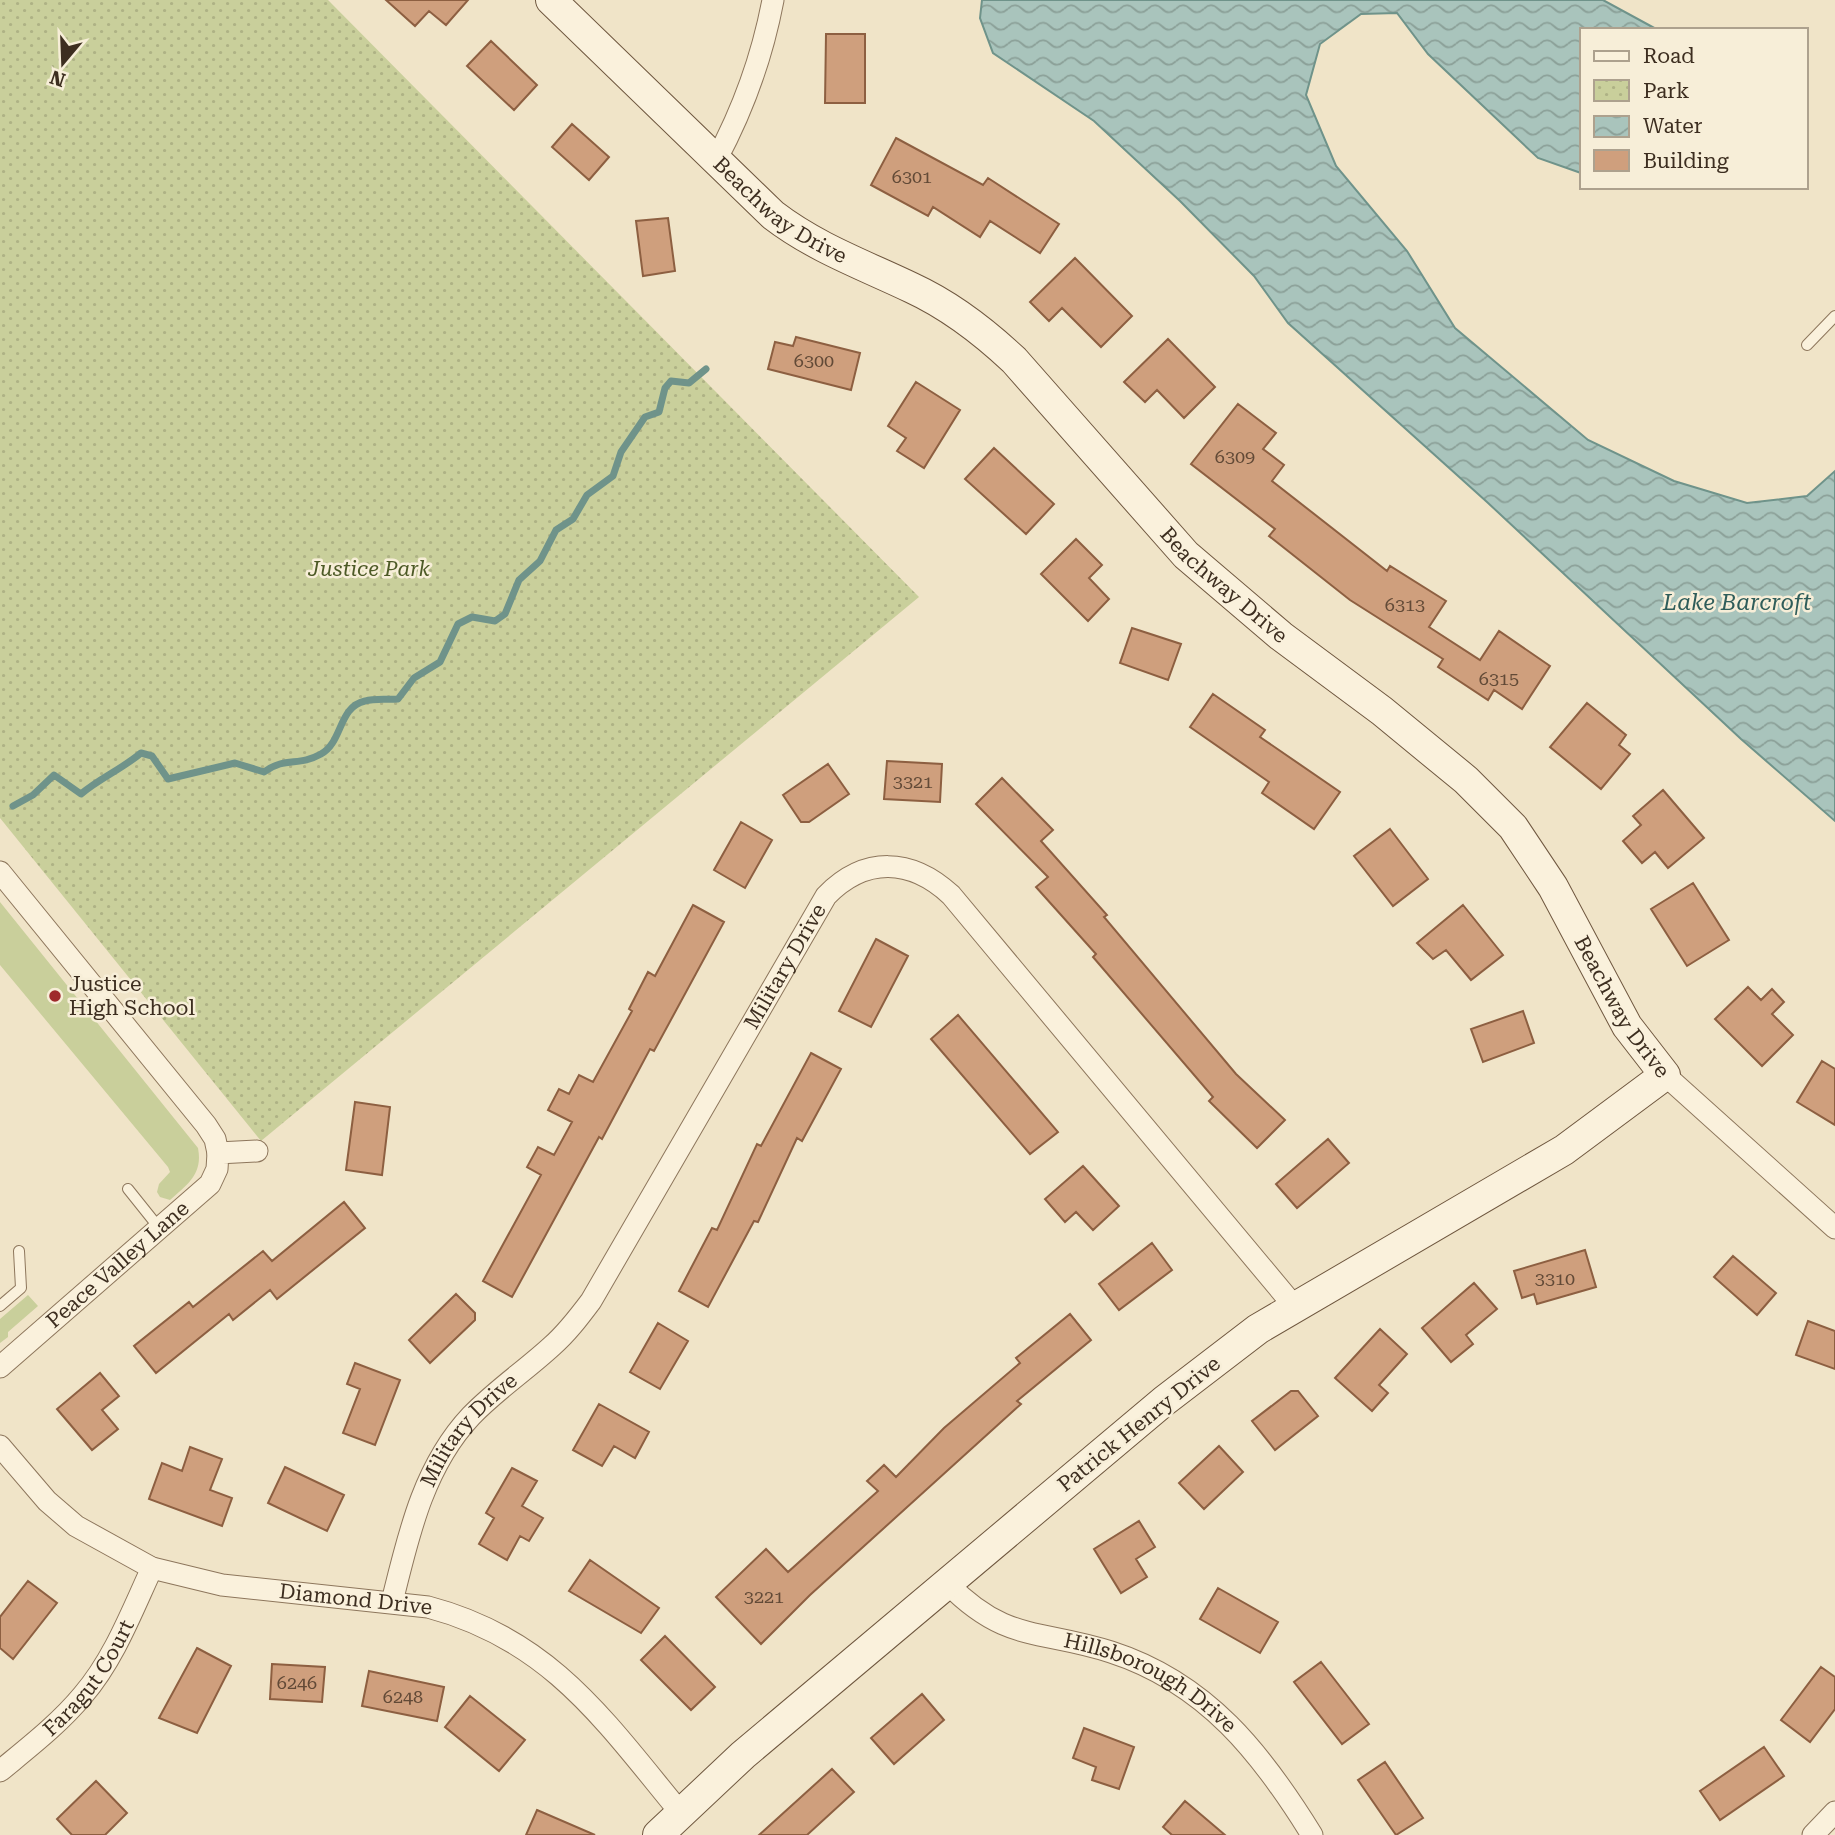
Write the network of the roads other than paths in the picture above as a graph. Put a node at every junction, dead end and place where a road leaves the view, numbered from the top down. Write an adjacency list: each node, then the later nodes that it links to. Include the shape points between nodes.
1 (551, 0): 3 (street, Beachway Drive)
2 (773, 0): 3 (street, via 758,69)
3 (716, 160): 7 (street, Beachway Drive, via 799,235 913,288 983,331 1186,555 1281,636 1466,780 1513,827 1553,887 1627,1026)
4 (1835, 316): 5 (lane)
5 (1807, 345)
6 (0, 872): 9 (street, via 206,1125)
7 (1665, 1075): 11 (street, Beachway Drive); 15 (street, Patrick Henry Drive, via 1564,1150)
8 (257, 1151): 9 (street)
9 (218, 1153): 12 (street, Peace Valley Lane, via 210,1184)
10 (128, 1189): 12 (lane)
11 (1835, 1228)
12 (160, 1229): 16 (street, Peace Valley Lane)
13 (19, 1251): 14 (lane, via 21,1288)
14 (0, 1306)
15 (1294, 1306): 19 (street, Patrick Henry Drive, via 1164,1401); 20 (street, Military Drive, via 951,895 913,870 894,866 856,873 826,896 591,1301 552,1346 469,1419 447,1448 413,1520)
16 (0, 1367)
17 (0, 1446): 18 (street, Diamond Drive, via 47,1502 76,1526)
18 (152, 1568): 20 (street, Diamond Drive, via 222,1585); 21 (street, Faragut Court, via 112,1652 84,1694)
19 (948, 1584): 22 (street, Patrick Henry Drive); 25 (street, Hillsborough Drive, via 993,1622 1020,1633 1113,1653 1188,1692 1243,1737 1274,1774)
20 (392, 1602): 22 (street, Diamond Drive, via 456,1615 537,1656 576,1689)
21 (0, 1772)
22 (680, 1812): 24 (street, Patrick Henry Drive)
23 (1835, 1812): 26 (street)
24 (658, 1835)
25 (1312, 1835)
26 (1812, 1835)

